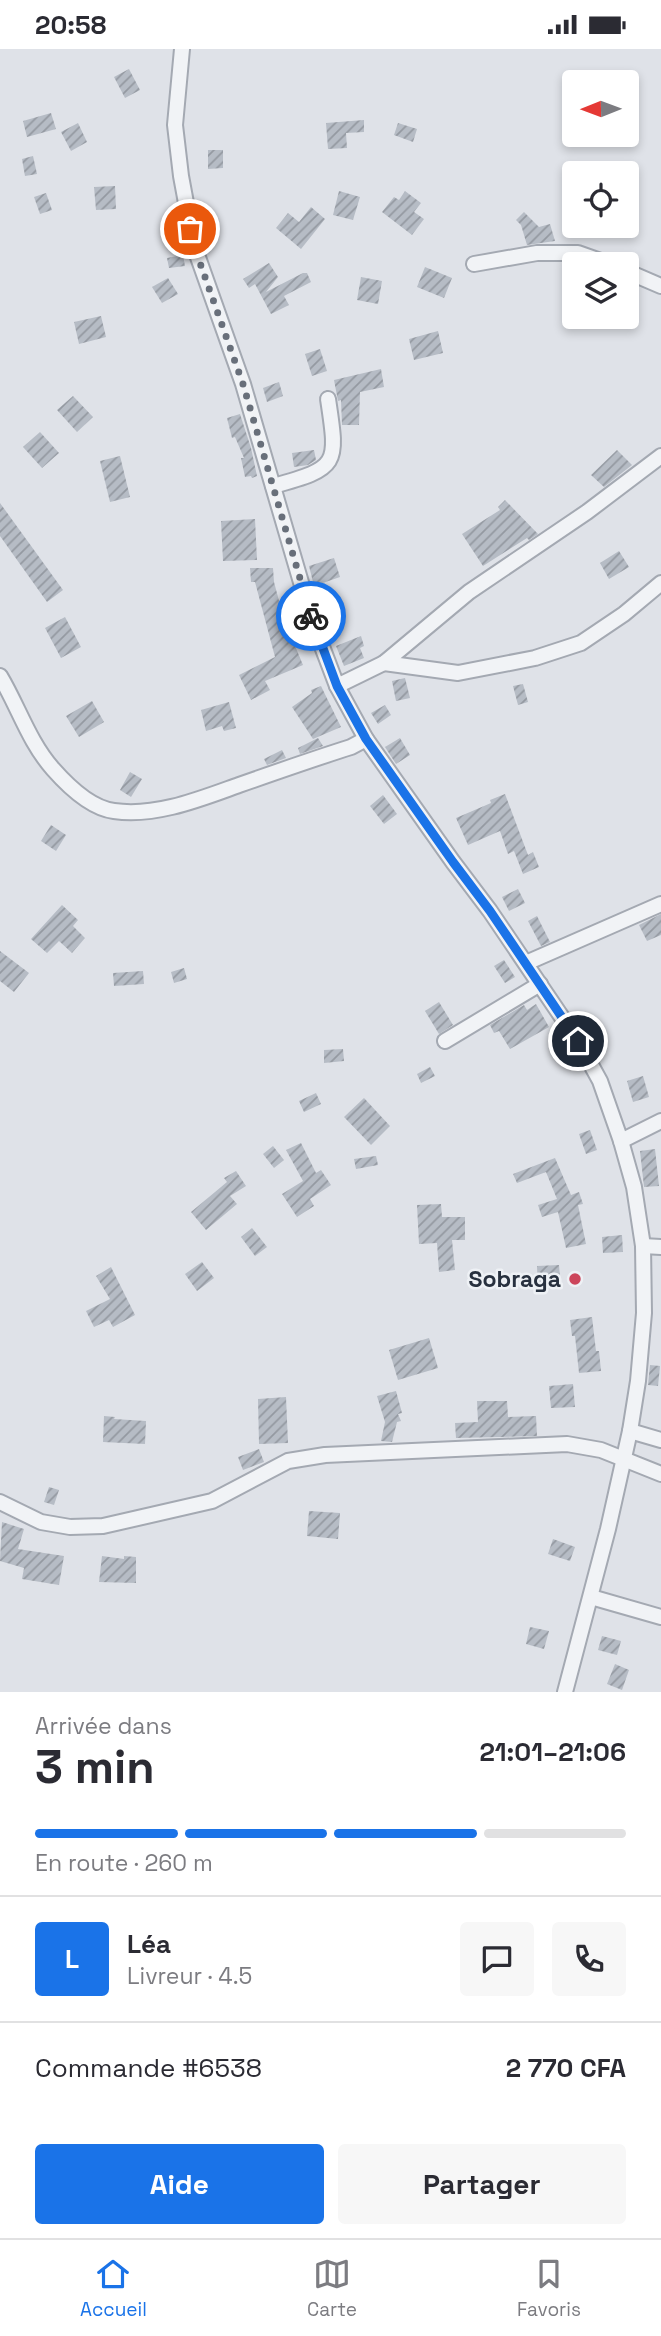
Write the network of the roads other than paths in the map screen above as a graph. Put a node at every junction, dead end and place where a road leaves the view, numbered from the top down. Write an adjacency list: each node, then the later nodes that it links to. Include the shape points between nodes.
1 (182, 49): 8 (street, via 175,125 186,211)
2 (562, 253): 3 (street)
3 (474, 264)
4 (639, 277): 5 (street)
5 (661, 286)
6 (328, 399): 8 (street, via 335,442 328,462 304,477)
7 (661, 456): 10 (street, via 470,592)
8 (273, 486): 12 (street, via 312,620)
9 (661, 583): 10 (street, via 581,643 535,658 458,673)
10 (384, 663): 12 (street)
11 (0, 676): 13 (street, via 52,768 80,794 113,811 161,810)
12 (337, 686): 13 (street)
13 (366, 739): 15 (street)
14 (661, 904): 15 (street)
15 (526, 963): 16 (street)
16 (540, 984): 17 (street); 19 (street, via 600,1081)
17 (445, 1041)
18 (661, 1121): 19 (street)
19 (621, 1141): 20 (street)
20 (643, 1246): 21 (street); 22 (street, via 642,1340)
21 (661, 1247)
22 (630, 1431): 23 (street); 24 (street)
23 (661, 1440)
24 (624, 1459): 25 (street); 26 (street, via 567,1444 326,1455 288,1461 212,1501 103,1526 41,1522); 27 (street)
25 (661, 1474)
26 (0, 1502)
27 (591, 1597): 28 (street); 29 (street)
28 (661, 1617)
29 (565, 1692)

